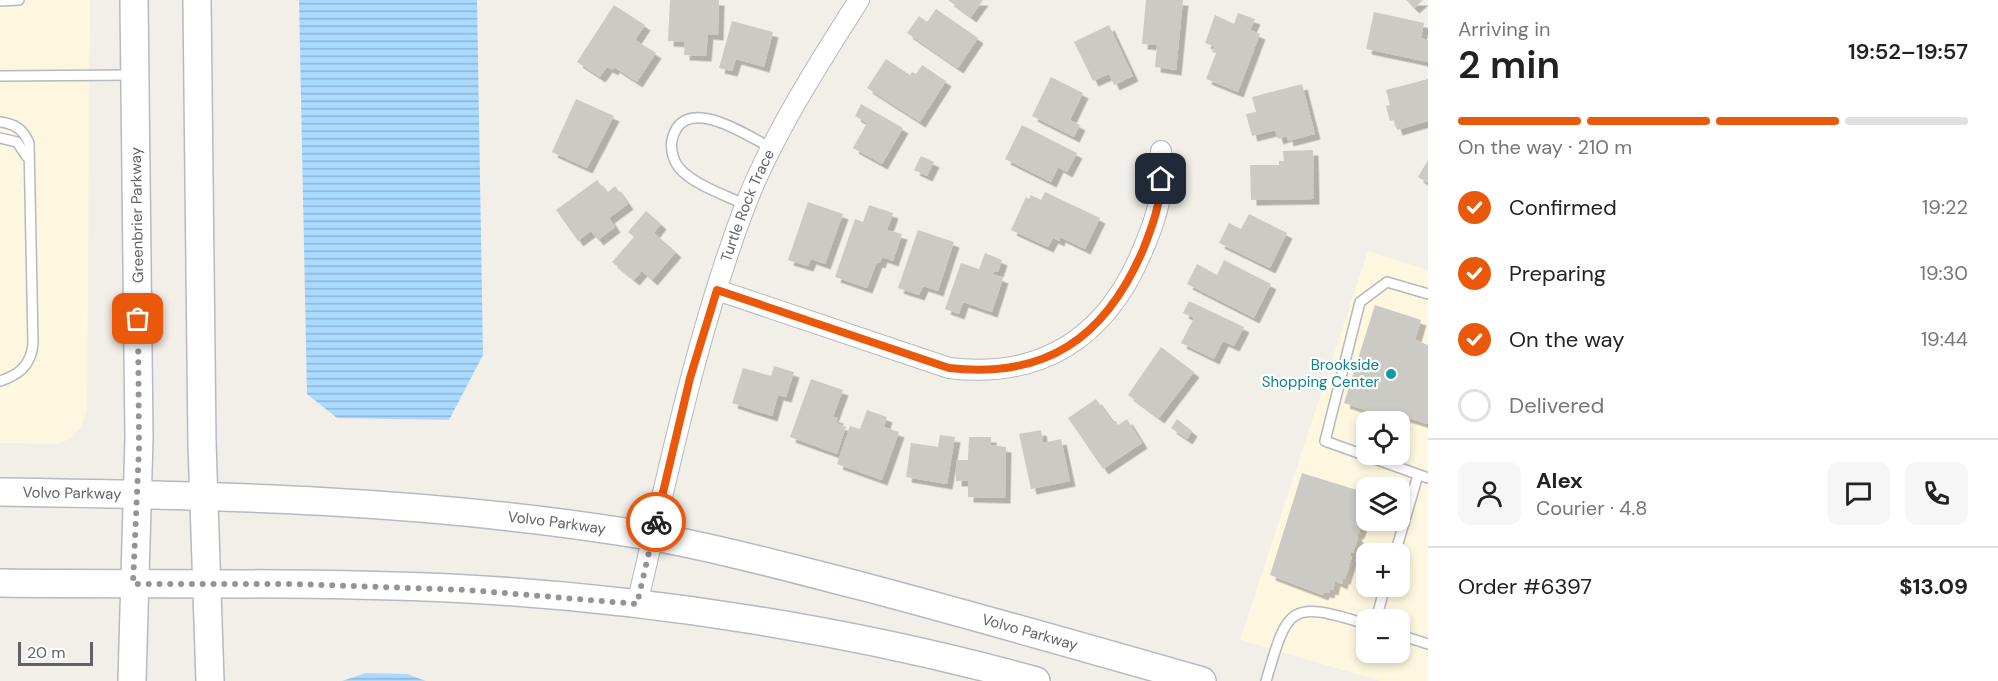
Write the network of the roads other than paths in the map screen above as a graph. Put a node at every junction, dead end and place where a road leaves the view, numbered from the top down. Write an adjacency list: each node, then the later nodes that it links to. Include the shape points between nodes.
1 (19, 0): 5 (lane)
2 (134, 0): 6 (main road, Greenbrier Parkway)
3 (197, 0): 21 (main road)
4 (859, 0): 10 (street, Turtle Rock Trace)
5 (0, 1)
6 (135, 75): 7 (lane); 20 (main road, Greenbrier Parkway)
7 (0, 76)
8 (0, 122): 12 (lane, via 16,126 25,134)
9 (0, 138): 12 (lane, via 17,142 23,148)
10 (773, 149): 13 (street, Turtle Rock Trace); 13 (lane, via 719,121 696,117 683,122 674,135 673,156 680,169)
11 (1161, 151): 14 (street, via 1161,188 1153,225 1120,297 1076,342 1023,366 977,371 949,368)
12 (29, 168): 16 (lane, via 32,352 16,375)
13 (746, 205): 14 (street, Turtle Rock Trace)
14 (717, 290): 22 (street, Turtle Rock Trace, via 690,378)
15 (1428, 294): 17 (lane, via 1387,282 1360,302 1325,441)
16 (0, 381)
17 (1418, 475): 18 (lane); 23 (lane)
18 (1428, 478)
19 (0, 492): 20 (main road, Volvo Parkway)
20 (137, 494): 21 (main road, Volvo Parkway); 25 (main road, Greenbrier Parkway)
21 (203, 496): 22 (main road, Volvo Parkway, via 420,506); 26 (main road)
22 (653, 537): 27 (street, Turtle Rock Trace); 34 (main road, Volvo Parkway, via 881,591)
23 (1398, 543)
24 (0, 583): 25 (main road)
25 (133, 584): 26 (main road); 31 (main road, Greenbrier Parkway)
26 (207, 584): 27 (main road, via 468,590); 32 (main road)
27 (637, 604): 33 (main road, via 927,653)
28 (1356, 621): 35 (lane, via 1310,610 1294,614 1280,635)
29 (1410, 638): 30 (lane)
30 (1428, 644)
31 (132, 681)
32 (210, 681)
33 (1036, 681)
34 (1202, 681)
35 (1266, 681)

